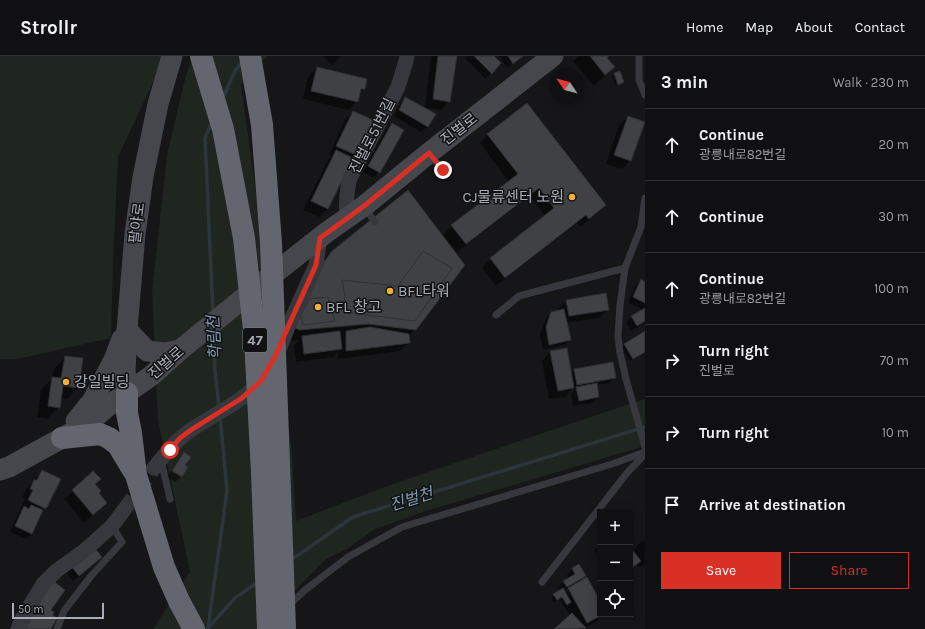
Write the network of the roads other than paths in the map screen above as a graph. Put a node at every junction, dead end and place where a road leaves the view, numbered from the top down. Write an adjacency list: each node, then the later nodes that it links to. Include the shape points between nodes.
1 (172, 56): 15 (street, 팔야로, via 158,104 143,177 134,234)
2 (201, 56): 30 (highway, 47, bridge, via 223,129 244,238 255,339)
3 (250, 56): 31 (highway, 47, bridge, via 262,125 271,243)
4 (407, 56): 11 (street, 진벌로51번길, via 398,87 349,180)
5 (553, 56): 8 (street, 진벌로)
6 (639, 56): 7 (lane, via 639,80)
7 (645, 95)
8 (429, 153): 9 (lane); 11 (street, 진벌로, via 370,214)
9 (443, 170)
10 (645, 198): 13 (lane, via 641,227)
11 (346, 218): 12 (street, 진벌로)
12 (324, 235): 16 (street, 진벌로); 22 (street, via 316,265 276,355 261,381 242,398 180,438)
13 (625, 268): 14 (lane, via 519,296); 19 (lane, via 618,336 620,353)
14 (496, 315)
15 (127, 330): 16 (street, via 148,351 165,354); 17 (street, 팔야로); 18 (street, via 93,400)
16 (180, 350): 17 (street, 진벌로)
17 (127, 393): 18 (street, 진벌로, via 89,422); 22 (highway, via 131,433)
18 (62, 438): 21 (street, 진벌로); 22 (highway, via 100,434)
19 (645, 447)
20 (645, 453): 26 (lane); 30 (lane, via 402,527 348,557 305,590)
21 (3, 465)
22 (150, 468): 23 (lane); 29 (highway, via 164,567)
23 (170, 499)
24 (124, 510): 25 (street)
25 (112, 526): 27 (street, via 43,584); 28 (lane, via 122,542 64,611)
26 (542, 582)
27 (18, 629)
28 (57, 629)
29 (194, 629)
30 (267, 629)
31 (285, 629)

